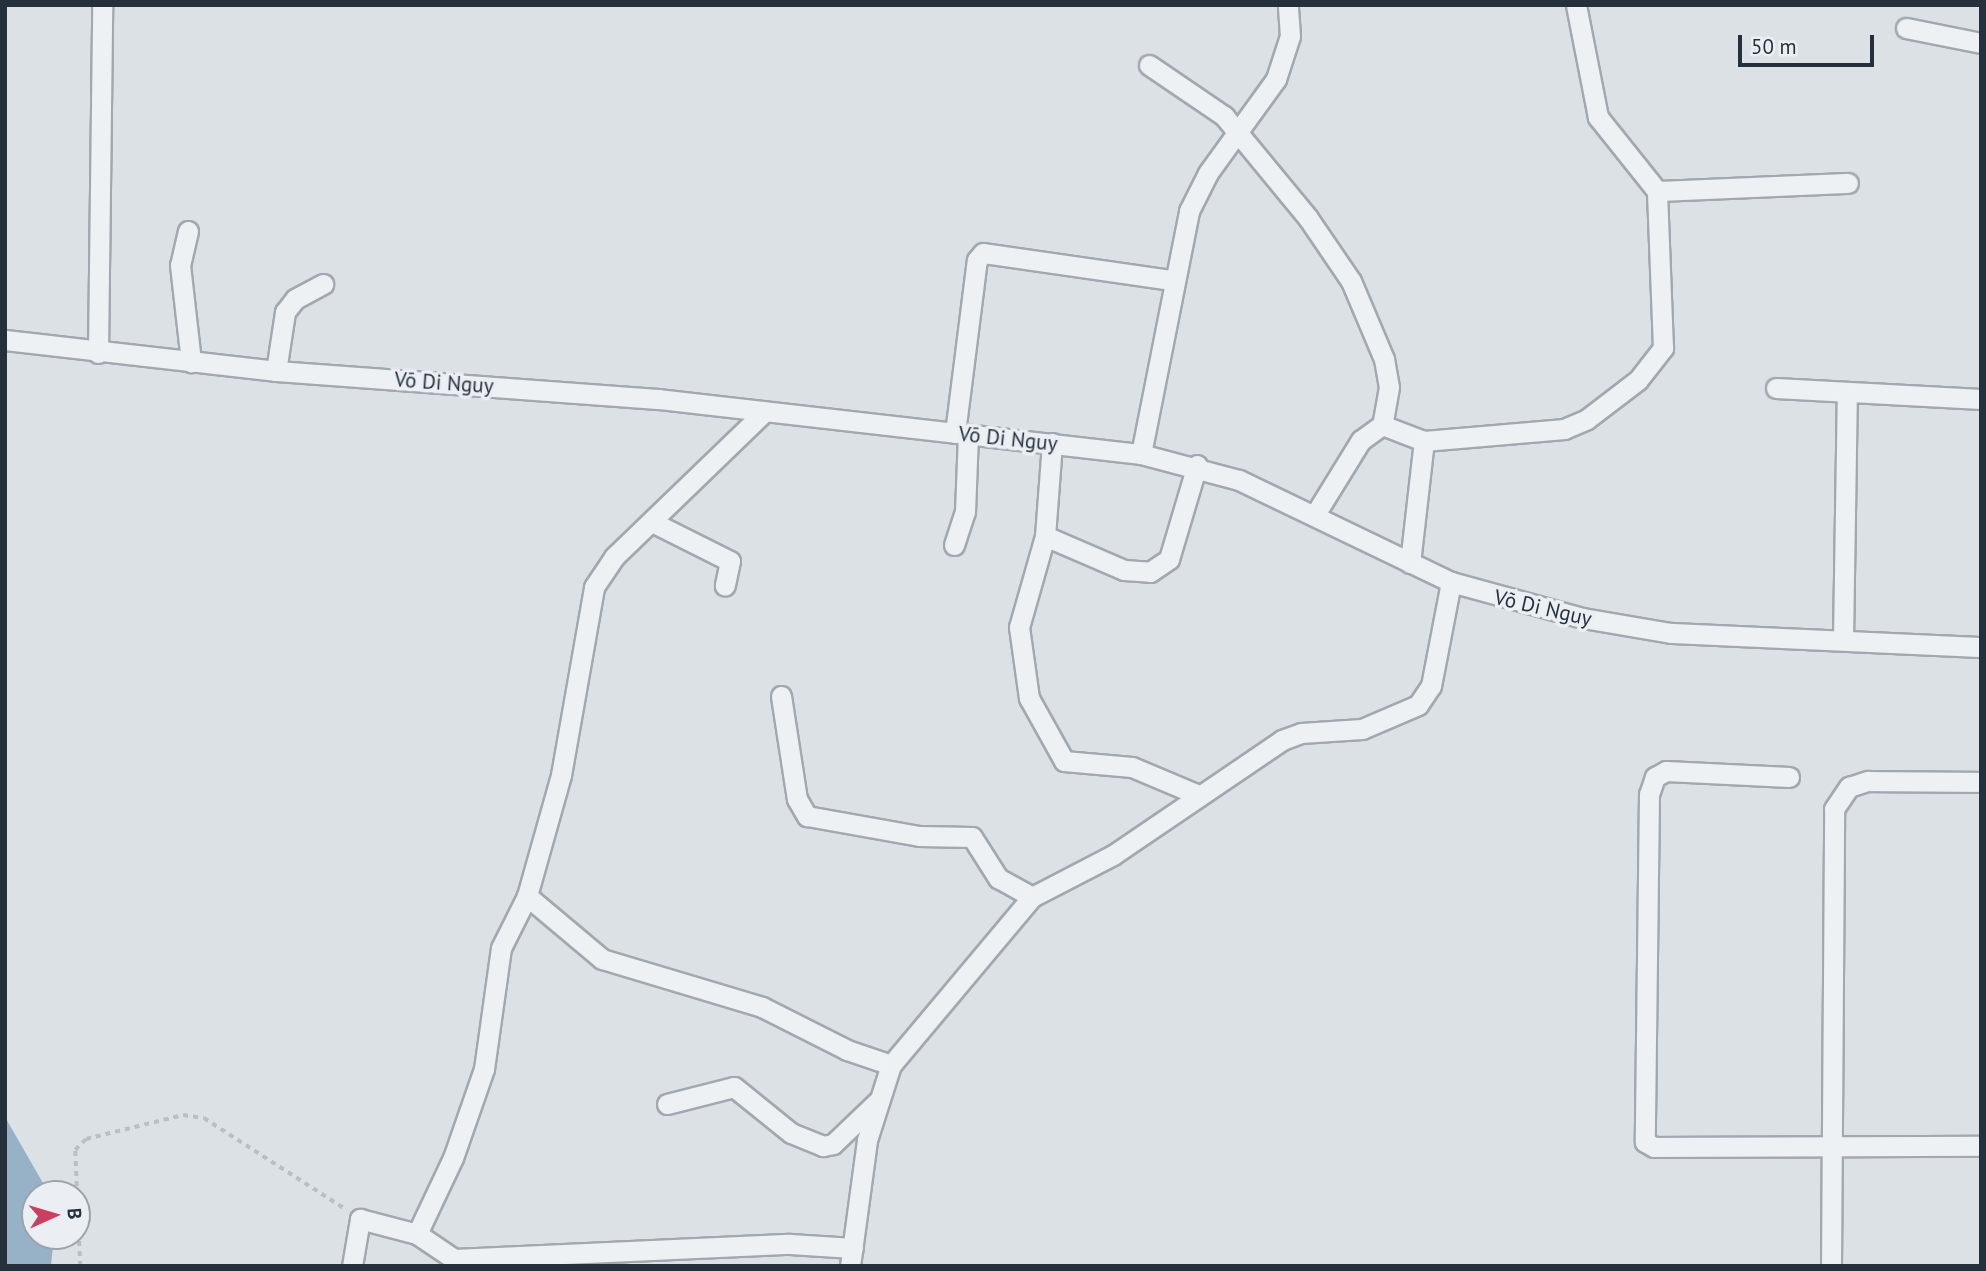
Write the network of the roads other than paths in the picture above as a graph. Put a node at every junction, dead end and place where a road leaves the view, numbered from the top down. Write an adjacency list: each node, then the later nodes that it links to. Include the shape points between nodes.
1 (102, 5): 14 (street)
2 (1288, 5): 7 (street, via 1284,61)
3 (1576, 5): 9 (street, via 1598,117)
4 (1906, 28): 5 (street)
5 (1981, 43)
6 (1149, 65): 7 (street)
7 (1239, 131): 11 (street, via 1195,197); 21 (street, via 1351,281 1384,359 1389,387)
8 (1847, 183): 9 (street)
9 (1657, 191): 23 (street, via 1666,332 1657,359 1638,380 1587,419 1564,429)
10 (188, 231): 15 (street, via 180,265)
11 (1171, 280): 22 (street, via 983,253 977,260); 25 (street)
12 (323, 284): 16 (street, via 295,299 285,312)
13 (5, 340): 14 (street, Võ Di Nguy)
14 (98, 353): 15 (street, Võ Di Nguy)
15 (191, 362): 16 (street, Võ Di Nguy)
16 (276, 371): 20 (street, Võ Di Nguy, via 658,399)
17 (1776, 388): 18 (street)
18 (1847, 394): 19 (street); 34 (street)
19 (1981, 399)
20 (764, 412): 22 (street, Võ Di Nguy); 28 (street)
21 (1382, 425): 23 (street); 27 (street, via 1361,440)
22 (962, 434): 24 (street, Võ Di Nguy); 30 (street, via 965,512)
23 (1424, 441): 31 (street)
24 (1052, 443): 25 (street, Võ Di Nguy); 29 (street)
25 (1141, 454): 26 (street, Võ Di Nguy)
26 (1197, 465): 27 (street, Võ Di Nguy); 29 (street, via 1169,559 1150,572 1124,570)
27 (1314, 516): 31 (street, Võ Di Nguy)
28 (652, 522): 33 (street, via 730,561); 40 (street, via 606,567 594,587 564,762)
29 (1045, 536): 39 (street, via 1022,609 1020,642 1026,691 1059,757 1132,767)
30 (954, 545)
31 (1410, 563): 32 (street, Võ Di Nguy)
32 (1451, 582): 34 (street, Võ Di Nguy, via 1583,618 1671,633); 39 (street, via 1431,685 1418,705 1362,729 1291,736)
33 (725, 585)
34 (1843, 640): 35 (street, Võ Di Nguy)
35 (1981, 647)
36 (781, 696): 41 (street, via 797,799 807,816 919,836 972,837 998,878)
37 (1789, 777): 45 (street, via 1667,771 1655,777 1649,794 1641,1133 1654,1147)
38 (1981, 782): 45 (street, via 1868,781 1849,787 1834,809)
39 (1196, 794): 41 (street, via 1113,855)
40 (527, 897): 42 (street, via 602,959 762,1007 847,1050); 47 (street, via 501,948 492,1033 475,1099)
41 (1032, 897): 42 (street)
42 (891, 1065): 43 (street)
43 (879, 1100): 44 (street, via 833,1144 823,1146 791,1133 734,1087); 49 (street, via 867,1140)
44 (667, 1104)
45 (1832, 1144): 46 (street); 52 (street)
46 (1981, 1146)
47 (417, 1234): 50 (street, via 454,1259); 51 (street, via 360,1219)
48 (710, 1257): 49 (street); 50 (street)
49 (851, 1257)
50 (491, 1263)
51 (352, 1266)
52 (1831, 1266)

